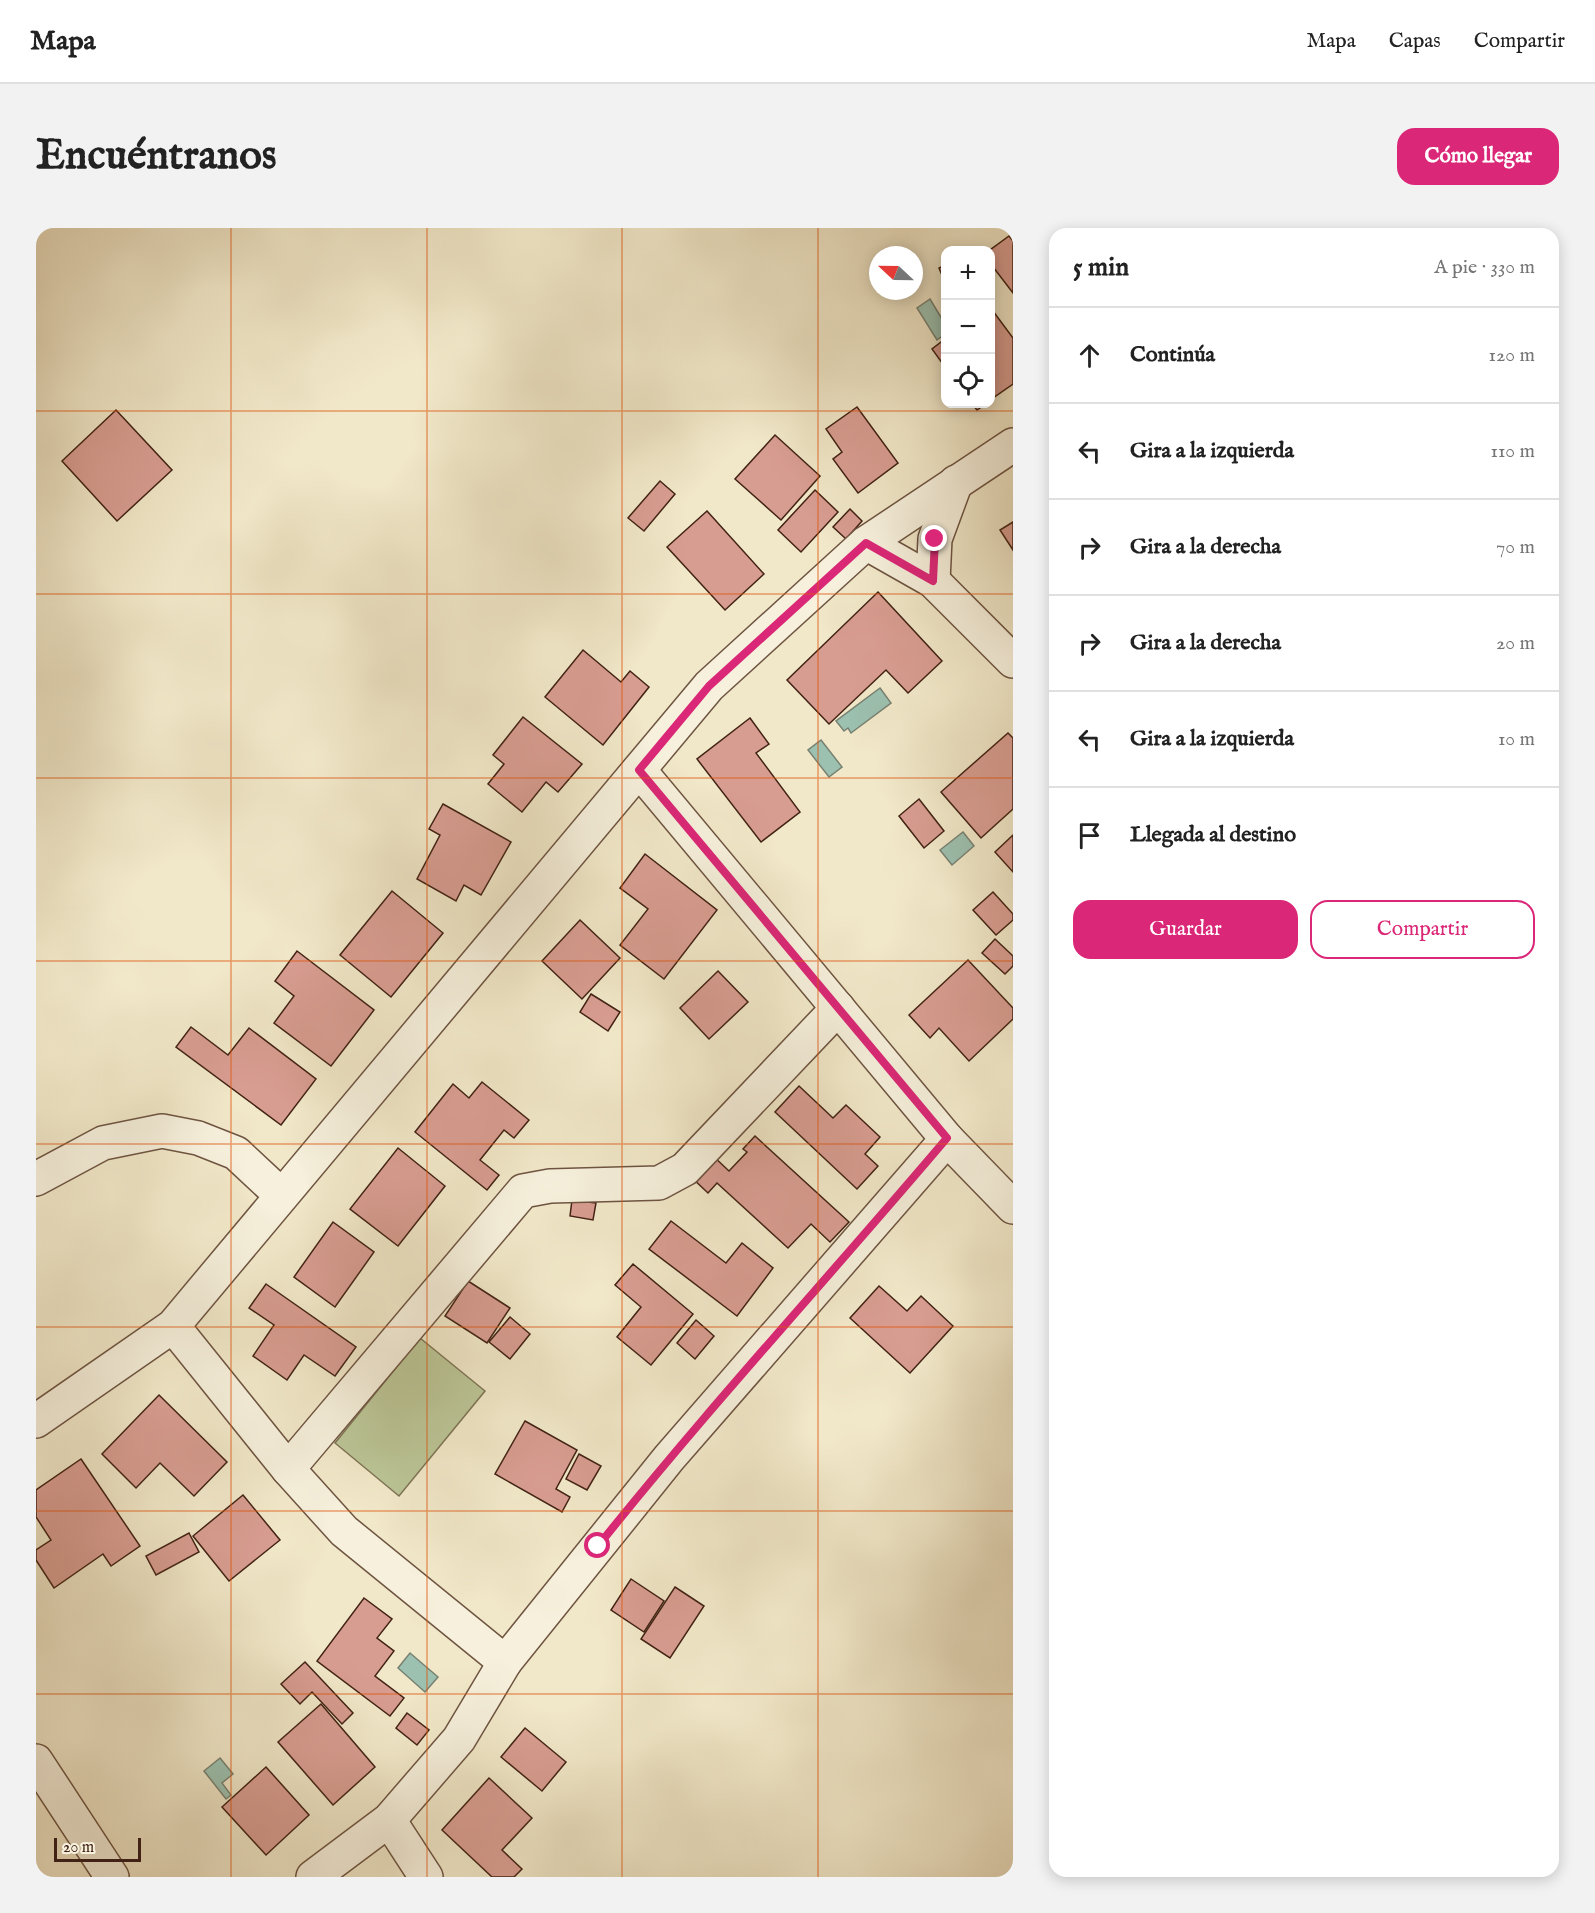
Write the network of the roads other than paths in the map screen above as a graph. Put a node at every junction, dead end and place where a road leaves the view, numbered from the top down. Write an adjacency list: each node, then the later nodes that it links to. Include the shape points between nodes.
1 (1013, 445): 2 (street)
2 (956, 482): 3 (street); 4 (street, via 935,539)
3 (866, 543): 4 (street); 6 (street, via 709,686)
4 (933, 581): 5 (street)
5 (1013, 661)
6 (639, 770): 7 (street); 10 (street)
7 (838, 1008): 8 (street); 14 (street, via 685,1169 659,1183 550,1186 523,1191)
8 (947, 1138): 11 (street); 15 (street, via 676,1449)
9 (36, 1179): 10 (street, via 102,1143 162,1131 198,1138 236,1153)
10 (280, 1195): 12 (street)
11 (1013, 1207)
12 (173, 1326): 13 (street); 14 (street)
13 (36, 1422)
14 (288, 1469): 15 (street, via 344,1531)
15 (504, 1662): 17 (street, via 459,1739)
16 (36, 1761): 18 (street)
17 (389, 1820): 19 (street); 20 (street)
18 (112, 1877)
19 (313, 1877)
20 (426, 1877)

